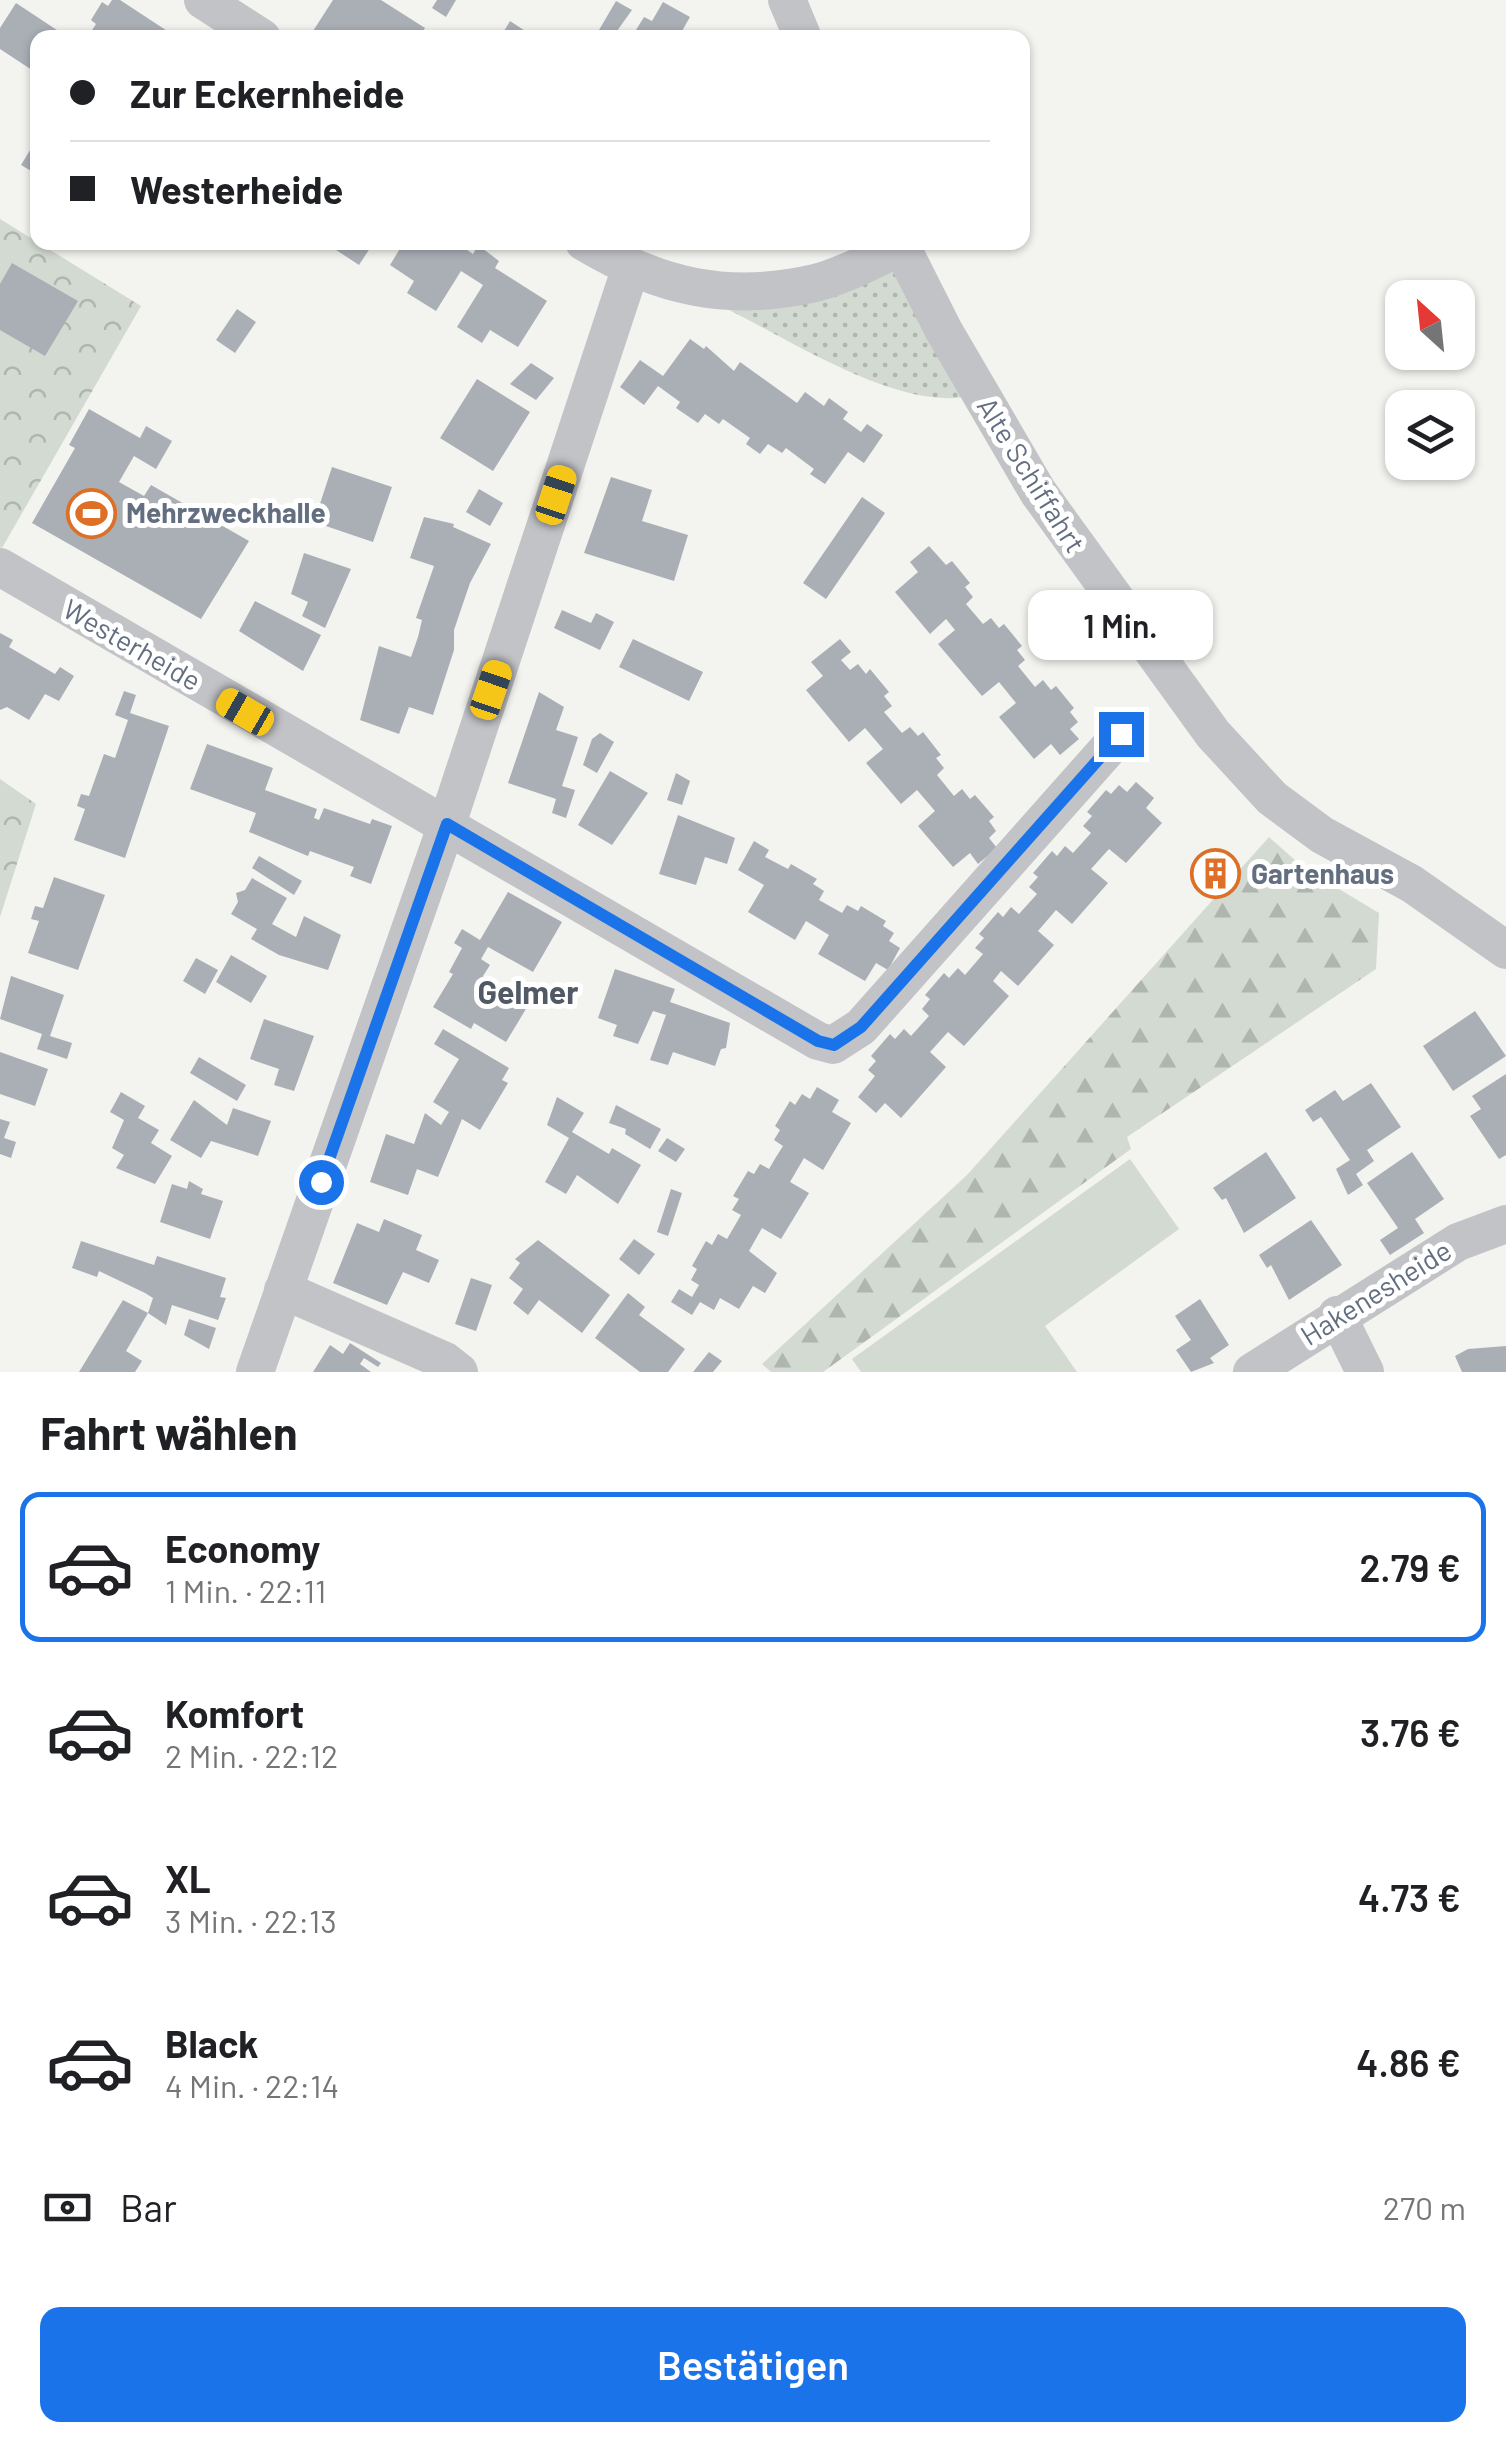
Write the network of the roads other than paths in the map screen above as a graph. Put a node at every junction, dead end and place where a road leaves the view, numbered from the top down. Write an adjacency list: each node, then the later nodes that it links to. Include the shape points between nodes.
1 (203, 0): 3 (street)
2 (787, 0): 4 (street)
3 (250, 30)
4 (800, 30)
5 (597, 250): 8 (street)
6 (889, 250): 8 (street, via 817,283 748,292 693,290)
7 (903, 250): 12 (street, Alte Schiffahrt, via 1038,492 1150,652 1242,768 1322,835 1439,900)
8 (630, 270): 11 (street)
9 (0, 567): 11 (street, Westerheide)
10 (1121, 734): 11 (street, Westerheide, via 861,1027 834,1045)
11 (447, 824): 14 (street)
12 (1506, 950)
13 (1506, 1224): 15 (street, Hakenesheide, via 1458,1242)
14 (283, 1290): 16 (street); 17 (street)
15 (1338, 1315): 18 (street, Hakenesheide); 19 (street)
16 (254, 1372)
17 (459, 1372)
18 (1252, 1372)
19 (1365, 1372)

